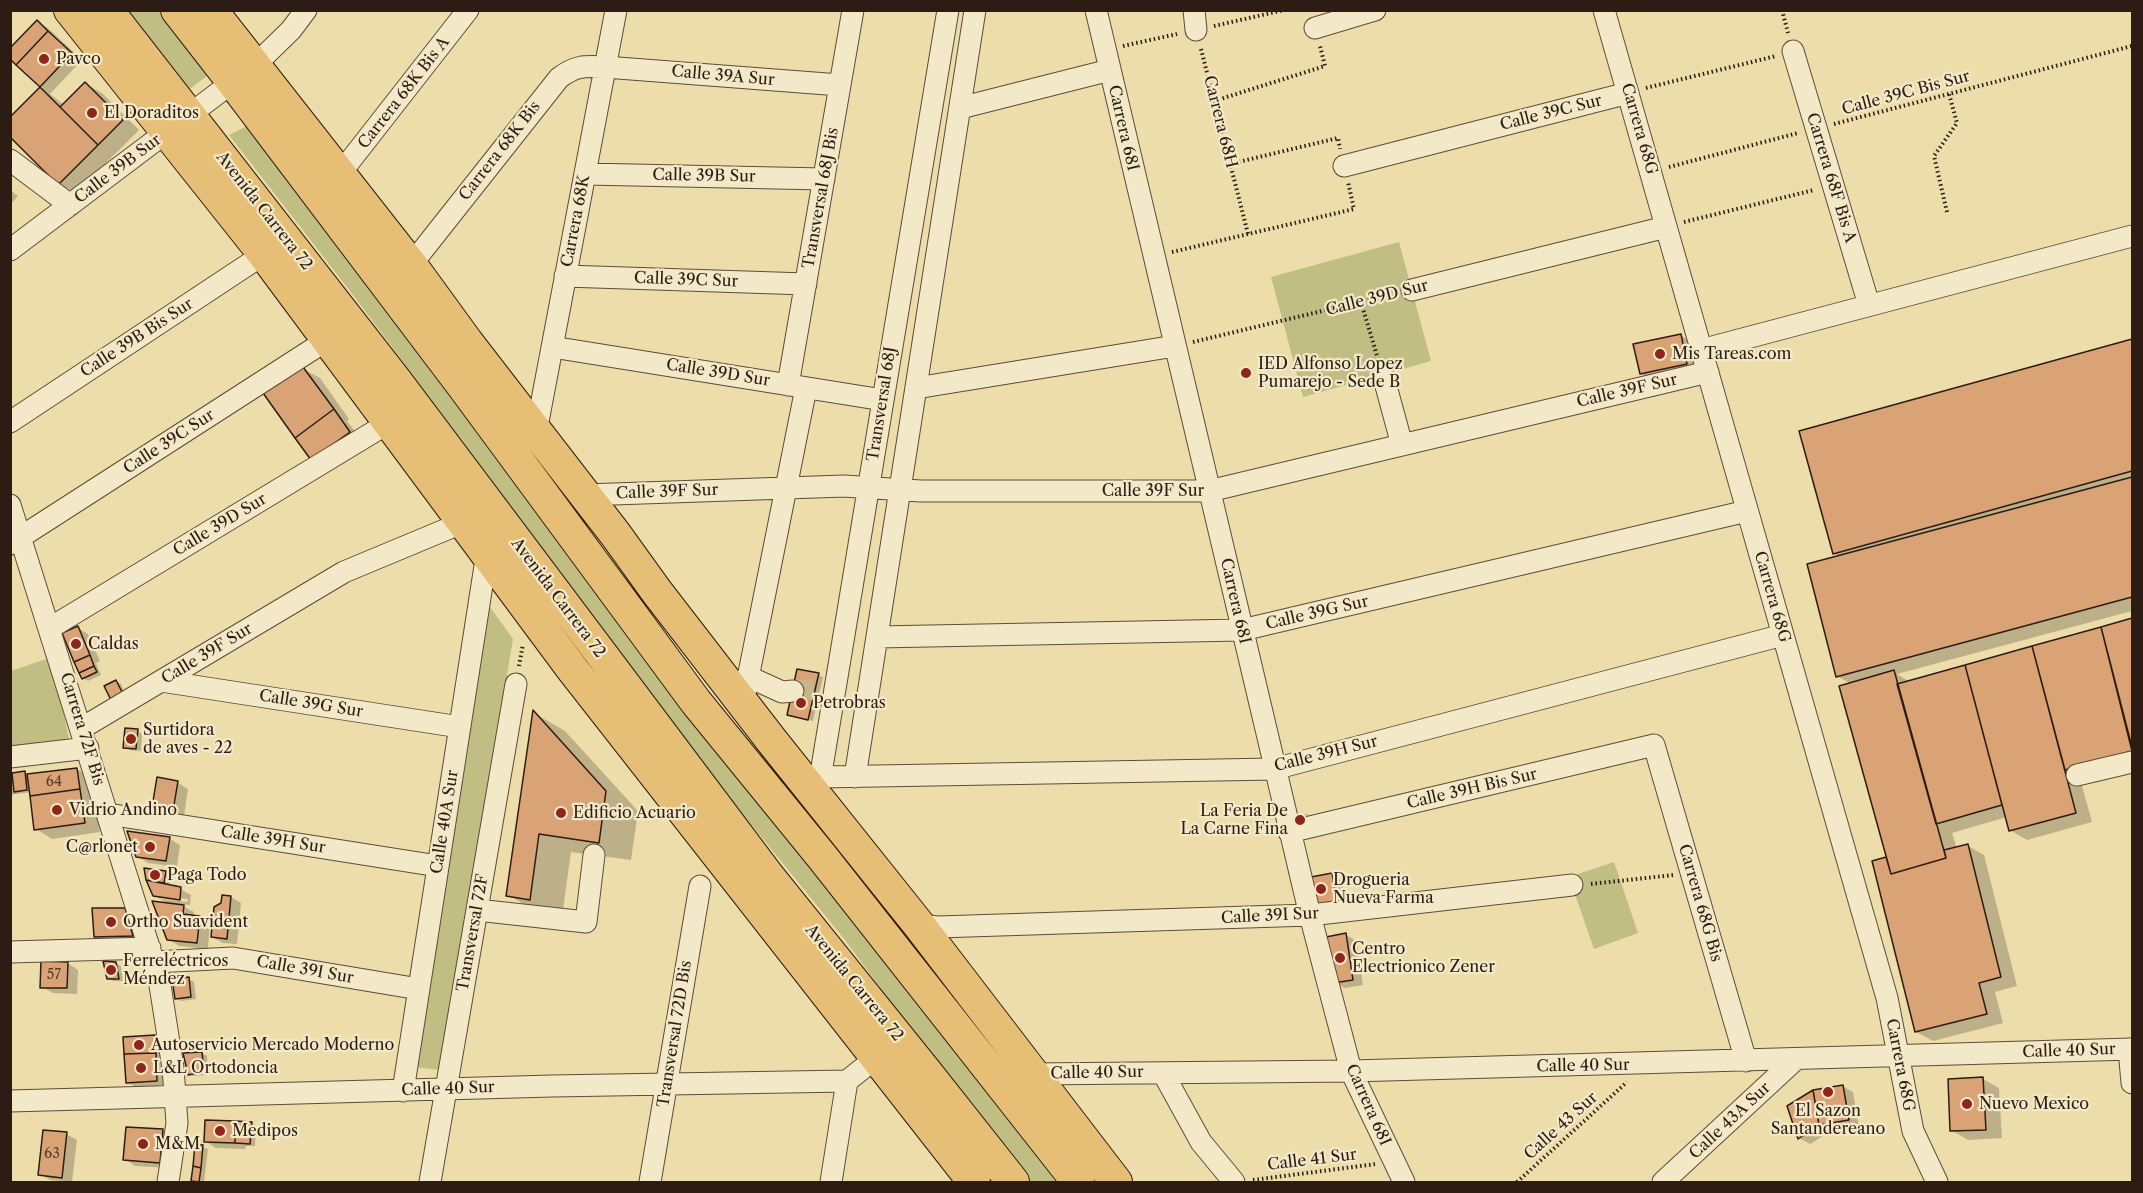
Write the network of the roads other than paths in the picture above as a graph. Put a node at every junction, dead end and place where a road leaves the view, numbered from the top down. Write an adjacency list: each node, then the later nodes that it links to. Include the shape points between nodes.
1 (70, 10): 22 (highway, Avenida Carrera 72)
2 (106, 10): 22 (highway, Avenida Carrera 72)
3 (177, 10): 18 (highway)
4 (211, 10): 18 (highway)
5 (306, 10): 18 (street, Calle 39B Sur)
6 (468, 10): 26 (street, Carrera 68K Bis A)
7 (616, 10): 16 (street, Carrera 68K)
8 (853, 10): 19 (street, Transversal 68J Bis)
9 (948, 10): 47 (street, Transversal 68J)
10 (975, 10): 21 (street, Transversal 68J)
11 (1096, 10): 17 (street, Carrera 68I)
12 (1375, 10): 14 (street)
13 (1604, 10): 20 (street, Carrera 68G)
14 (1315, 28)
15 (1794, 51): 37 (street, Carrera 68F Bis A)
16 (606, 67): 19 (street, Calle 39A Sur); 25 (street, Carrera 68K); 33 (street, Carrera 68K Bis, via 573,68 559,78)
17 (1110, 70): 21 (street); 39 (street, Carrera 68I)
18 (244, 74): 22 (street, Calle 39B Sur); 26 (highway); 63 (highway)
19 (840, 85): 27 (street, Transversal 68J Bis)
20 (1628, 93): 24 (street, Calle 39C Sur); 29 (street, Carrera 68G)
21 (960, 108): 46 (street, Transversal 68J)
22 (178, 124): 28 (street, Calle 39B Sur); 32 (highway, Avenida Carrera 72); 44 (highway, Avenida Carrera 72)
23 (10, 160): 28 (street)
24 (1344, 166)
25 (585, 174): 27 (street, Calle 39B Sur); 34 (street, Carrera 68K)
26 (339, 175): 33 (highway)
27 (824, 179): 35 (street, Transversal 68J Bis)
28 (70, 205): 31 (street, Calle 39B Sur)
29 (1666, 227): 36 (street, Calle 39D Sur); 41 (street, Carrera 68G)
30 (2133, 236): 37 (street)
31 (10, 250)
32 (264, 254): 38 (highway, Avenida Carrera 72); 48 (street, Calle 39B Bis Sur)
33 (411, 265): 50 (highway)
34 (566, 276): 35 (street, Calle 39C Sur); 40 (street, Carrera 68K)
35 (806, 284): 45 (street, Transversal 68J Bis)
36 (1412, 290)
37 (1869, 305): 41 (street)
38 (327, 340): 44 (highway); 49 (highway, Avenida Carrera 72); 61 (street, Calle 39C Sur)
39 (1175, 346): 46 (street); 55 (street, Carrera 68I)
40 (552, 347): 45 (street, Calle 39D Sur); 50 (street, Carrera 68K)
41 (1701, 350): 42 (street, Carrera 68G)
42 (1708, 372): 51 (street, Calle 39F Sur); 58 (street, Carrera 68G)
43 (1383, 375): 51 (street)
44 (396, 381): 113 (highway, Avenida Carrera 72, via 755,859)
45 (797, 386): 47 (street, Calle 39D Sur); 52 (street, Transversal 68J Bis)
46 (916, 388): 54 (street, Transversal 68J)
47 (883, 400): 53 (street, Transversal 68J)
48 (10, 422)
49 (390, 422): 59 (highway, Avenida Carrera 72); 64 (street, Calle 39D Sur)
50 (536, 432): 56 (highway)
51 (1402, 445): 55 (street, Calle 39F Sur)
52 (785, 488): 53 (street, Calle 39F Sur); 56 (street, Calle 39F Sur); 70 (street, Transversal 68J Bis)
53 (868, 488): 54 (street, Calle 39F Sur); 80 (street, Transversal 68J, via 825,688)
54 (900, 490): 55 (street, Calle 39F Sur); 67 (street, Transversal 68J)
55 (1209, 491): 65 (street, Carrera 68I)
56 (585, 495): 60 (highway)
57 (10, 505): 61 (street, Carrera 72F Bis)
58 (1748, 511): 65 (street, Calle 39G Sur); 66 (street, Carrera 68G)
59 (464, 522): 62 (highway, Avenida Carrera 72); 68 (street, Calle 39F Sur, via 344,572)
60 (616, 535): 63 (highway); 70 (highway, via 657,592)
61 (15, 541): 64 (street, Carrera 72F Bis)
62 (487, 553): 71 (street, Calle 40A Sur); 95 (highway, Avenida Carrera 72)
63 (632, 615): 114 (highway, via 702,710 824,858)
64 (50, 628): 72 (street, Carrera 72F Bis)
65 (1242, 630): 67 (street, Calle 39G Sur); 77 (street, Carrera 68I)
66 (1783, 635): 77 (street, Calle 39H Sur); 94 (street, Carrera 68G, via 1887,998)
67 (877, 637): 79 (street, Transversal 68J)
68 (162, 681): 71 (street, Calle 39G Sur); 72 (street, Calle 39F Sur)
69 (516, 684): 87 (street, Transversal 72F)
70 (749, 700): 70 (street, via 787,692); 80 (highway)
71 (460, 727): 84 (street, Calle 40A Sur)
72 (82, 728): 74 (street, Carrera 72F Bis)
73 (1654, 745): 82 (street, Calle 39H Bis Sur); 97 (street, Carrera 68G Bis)
74 (88, 748): 75 (street); 81 (street, Carrera 72F Bis)
75 (10, 757)
76 (2133, 762): 78 (street)
77 (1274, 769): 79 (street, Calle 39H Sur); 82 (street, Carrera 68I)
78 (2077, 775)
79 (855, 777): 80 (street, Calle 39H Sur)
80 (819, 787): 89 (highway)
81 (108, 814): 84 (street, Calle 39H Sur); 91 (street, Carrera 72F Bis)
82 (1289, 832): 88 (street, Carrera 68I)
83 (594, 855): 87 (street, via 586,922)
84 (438, 866): 92 (street, Calle 40A Sur)
85 (1572, 885): 88 (street, Calle 39I Sur)
86 (699, 886): 103 (street, Transversal 72D Bis)
87 (477, 910): 105 (street, Transversal 72F)
88 (1310, 915): 89 (street, Calle 39I Sur); 98 (street, Carrera 68I)
89 (919, 925): 100 (highway)
90 (10, 952): 91 (street, Calle 39I Sur)
91 (152, 955): 92 (street, Calle 39I Sur, via 233,958); 106 (street, Carrera 72F Bis, via 164,1005)
92 (419, 989): 104 (street, Calle 40A Sur)
93 (2131, 1049): 94 (street, Calle 40 Sur); 102 (street)
94 (1898, 1056): 96 (street, Calle 40 Sur); 119 (street, Carrera 68G, via 1913,1131)
95 (877, 1057): 101 (street); 112 (highway, Avenida Carrera 72)
96 (1796, 1059): 97 (street, Calle 40 Sur); 118 (street, Calle 43A Sur)
97 (1746, 1061): 98 (street, Calle 40 Sur)
98 (1351, 1071): 99 (street, Calle 40 Sur); 117 (street, Carrera 68I)
99 (1163, 1072): 100 (street, Calle 40 Sur); 116 (street, via 1202,1142)
100 (1033, 1074): 115 (highway)
101 (847, 1081): 103 (street, Calle 40 Sur); 111 (street)
102 (2133, 1083)
103 (667, 1084): 105 (street, Calle 40 Sur); 110 (street, Transversal 72D Bis)
104 (403, 1090): 105 (street, Calle 40 Sur); 106 (street, Calle 40 Sur)
105 (446, 1090): 109 (street, Transversal 72F)
106 (175, 1097): 107 (street, Calle 40 Sur); 108 (street, Carrera 72F Bis, via 177,1123)
107 (10, 1101)
108 (168, 1182)
109 (430, 1182)
110 (651, 1182)
111 (831, 1182)
112 (974, 1182)
113 (1013, 1182)
114 (1078, 1182)
115 (1116, 1182)
116 (1234, 1182)
117 (1404, 1182)
118 (1663, 1182)
119 (1937, 1182)

